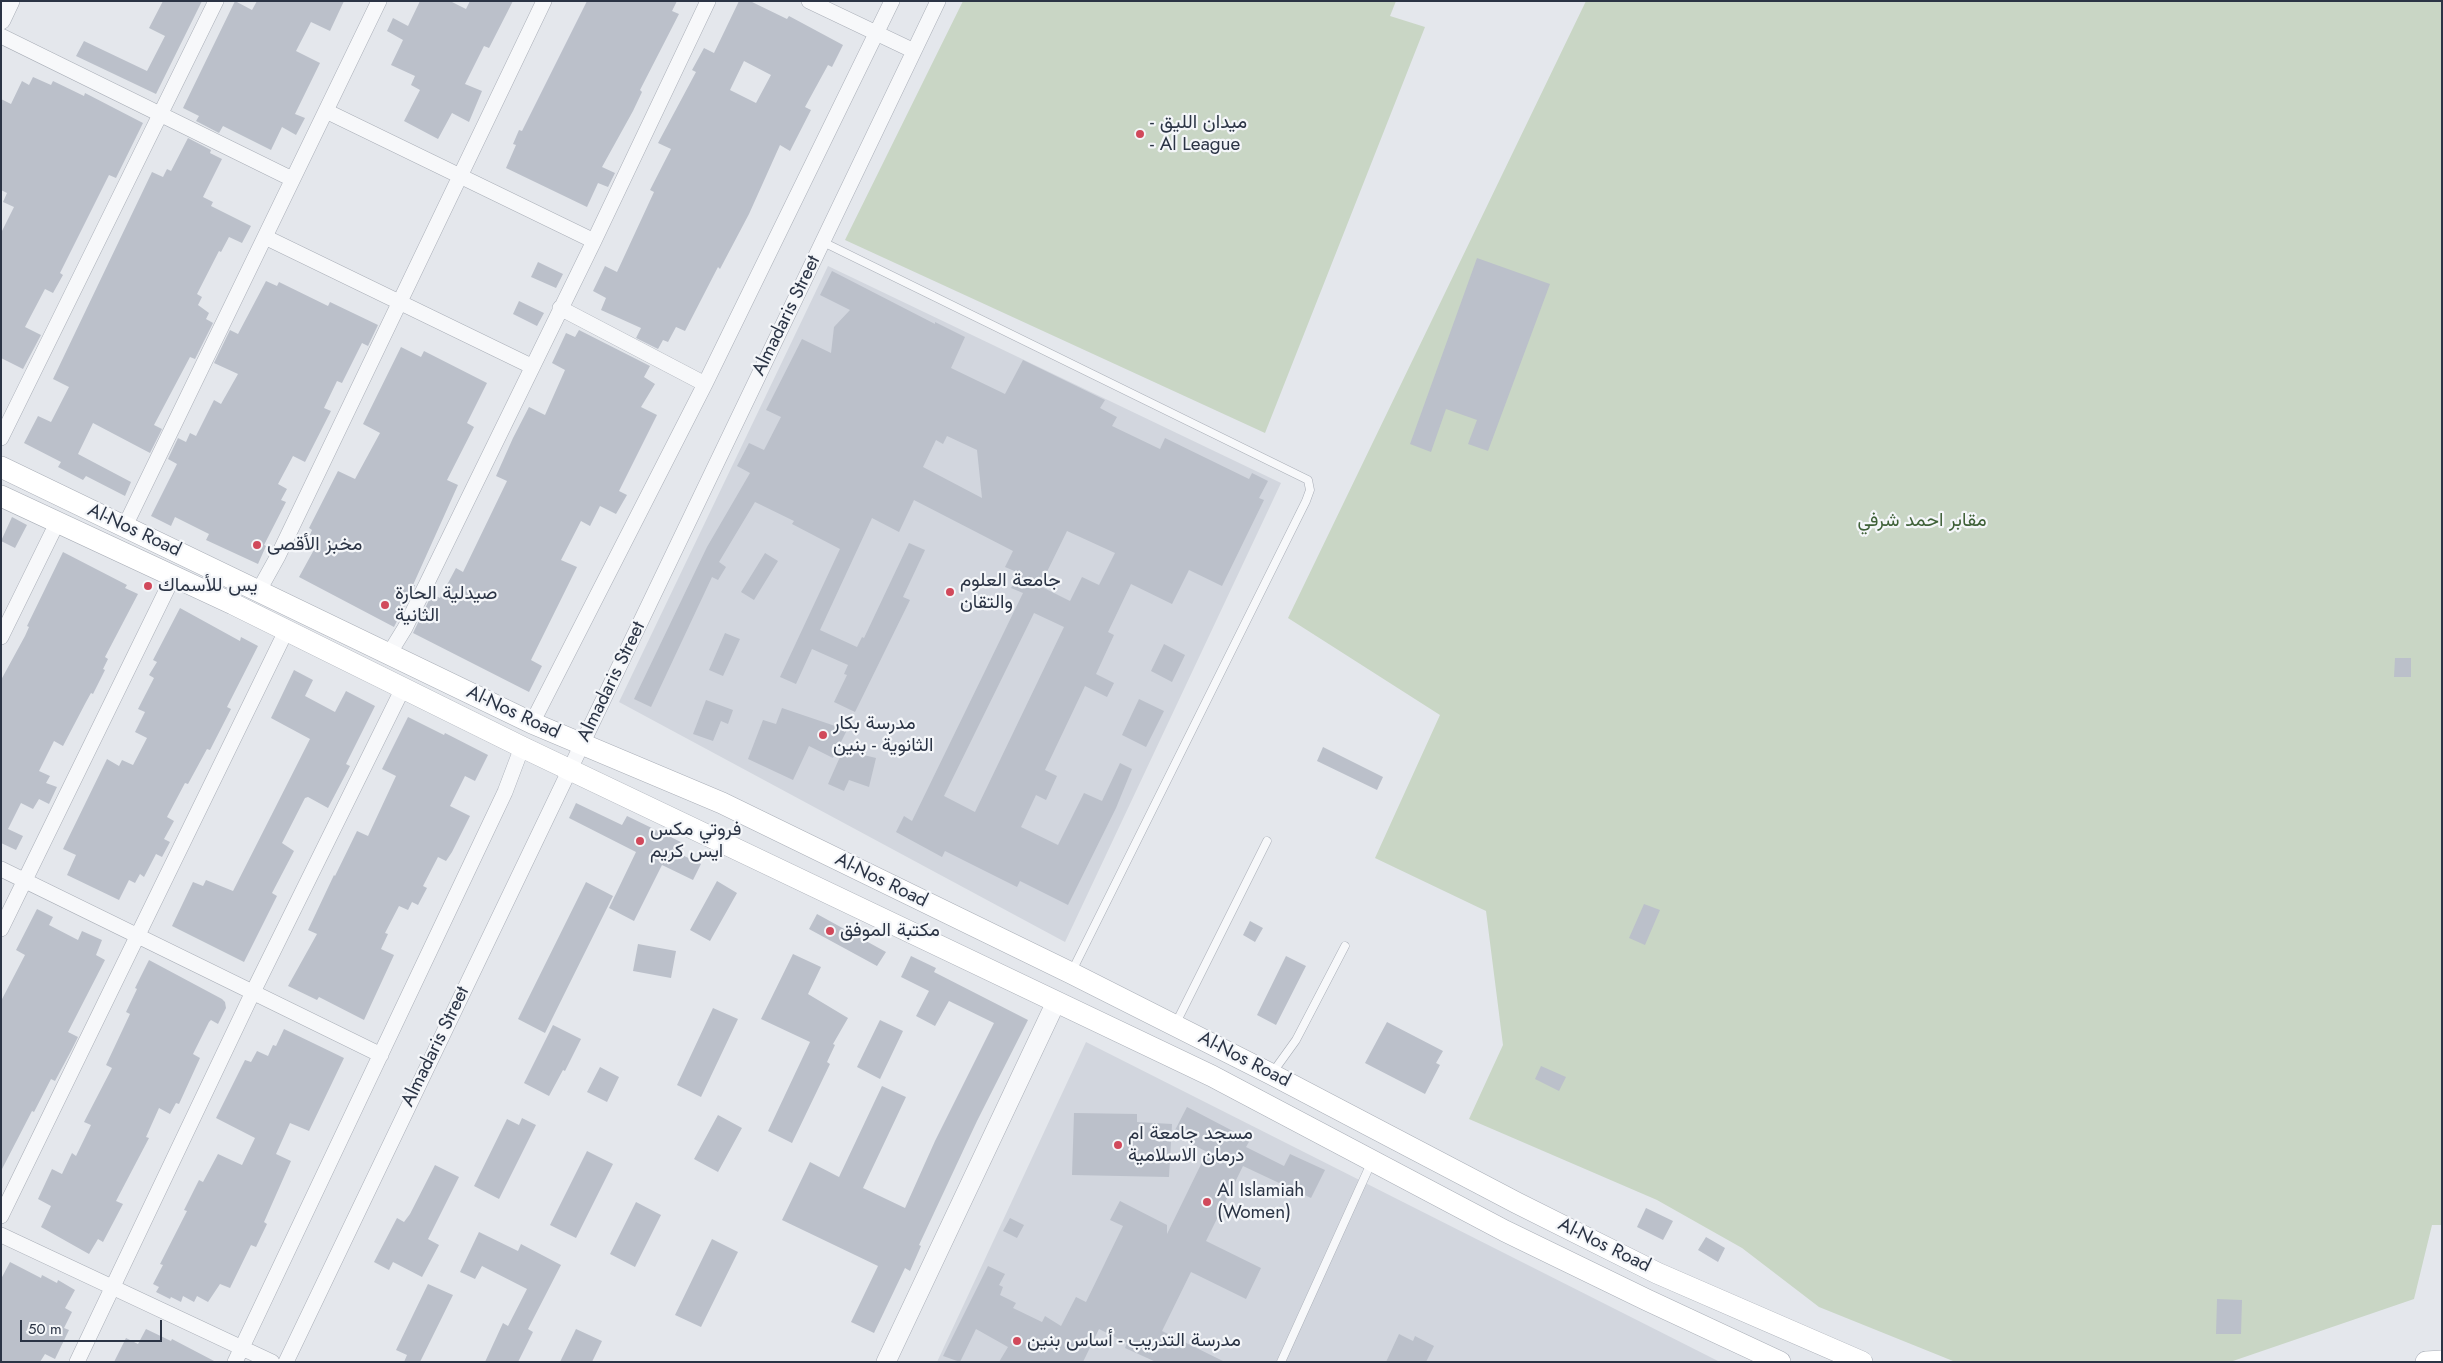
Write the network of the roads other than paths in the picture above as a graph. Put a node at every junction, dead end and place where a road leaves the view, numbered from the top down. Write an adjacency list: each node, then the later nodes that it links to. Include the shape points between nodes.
1 (10, 1): 9 (street)
2 (216, 1): 14 (street)
3 (379, 1): 13 (street)
4 (544, 1): 15 (street)
5 (708, 1): 18 (street)
6 (809, 1): 10 (street)
7 (892, 1): 10 (street)
8 (938, 1): 12 (street, Almadaris Street)
9 (1, 20)
10 (877, 33): 12 (street); 23 (street)
11 (1, 36): 14 (street)
12 (914, 51): 19 (street, Almadaris Street)
13 (326, 111): 15 (street); 16 (street)
14 (162, 114): 16 (street); 24 (street)
15 (459, 177): 18 (street); 20 (street)
16 (292, 180): 17 (street)
17 (264, 237): 20 (street); 28 (street)
18 (594, 241): 21 (street)
19 (823, 242): 36 (street, Almadaris Street); 45 (lane, via 1308,480 1310,490 1306,501)
20 (399, 303): 22 (street); 30 (street)
21 (560, 308): 22 (street); 23 (street)
22 (531, 366): 33 (street, via 405,628)
23 (705, 384): 35 (street)
24 (1, 438)
25 (1, 467): 28 (main road, Al-Nos Road)
26 (1, 496): 27 (main road, Al-Nos Road)
27 (58, 521): 29 (main road, Al-Nos Road); 32 (street)
28 (124, 528): 30 (main road, Al-Nos Road)
29 (172, 577): 31 (main road, Al-Nos Road); 41 (street)
30 (258, 592): 33 (main road, Al-Nos Road)
31 (286, 631): 34 (main road, Al-Nos Road); 43 (street)
32 (1, 637)
33 (389, 654): 35 (main road, Al-Nos Road)
34 (403, 688): 37 (main road, Al-Nos Road); 46 (street)
35 (532, 723): 36 (main road, Al-Nos Road)
36 (582, 745): 38 (street, Almadaris Street); 45 (main road, Al-Nos Road, via 722,803)
37 (522, 747): 38 (main road, Al-Nos Road); 49 (street, via 506,792)
38 (570, 768): 47 (main road, Al-Nos Road); 60 (street, Almadaris Street)
39 (1267, 841): 48 (lane)
40 (1, 869): 41 (street)
41 (25, 880): 42 (street); 43 (street)
42 (1, 929)
43 (138, 937): 46 (street); 52 (street)
44 (1345, 946): 50 (lane, via 1296,1040)
45 (1071, 973): 48 (main road, Al-Nos Road)
46 (253, 992): 49 (street); 54 (street)
47 (1056, 1002): 51 (main road, Al-Nos Road, via 1212,1076); 61 (street)
48 (1175, 1025): 50 (main road, Al-Nos Road)
49 (381, 1054): 55 (street)
50 (1271, 1074): 64 (main road, Al-Nos Road, via 1657,1273)
51 (1373, 1160): 62 (lane); 63 (main road, Al-Nos Road, via 1505,1231)
52 (1, 1216)
53 (1, 1235): 54 (street)
54 (112, 1288): 55 (street); 57 (street)
55 (242, 1347): 58 (street); 59 (street)
56 (2442, 1360): 65 (main road)
57 (76, 1362)
58 (235, 1362)
59 (272, 1362)
60 (286, 1362)
61 (886, 1362)
62 (1280, 1362)
63 (1780, 1362)
64 (1862, 1362)
65 (2426, 1362)

